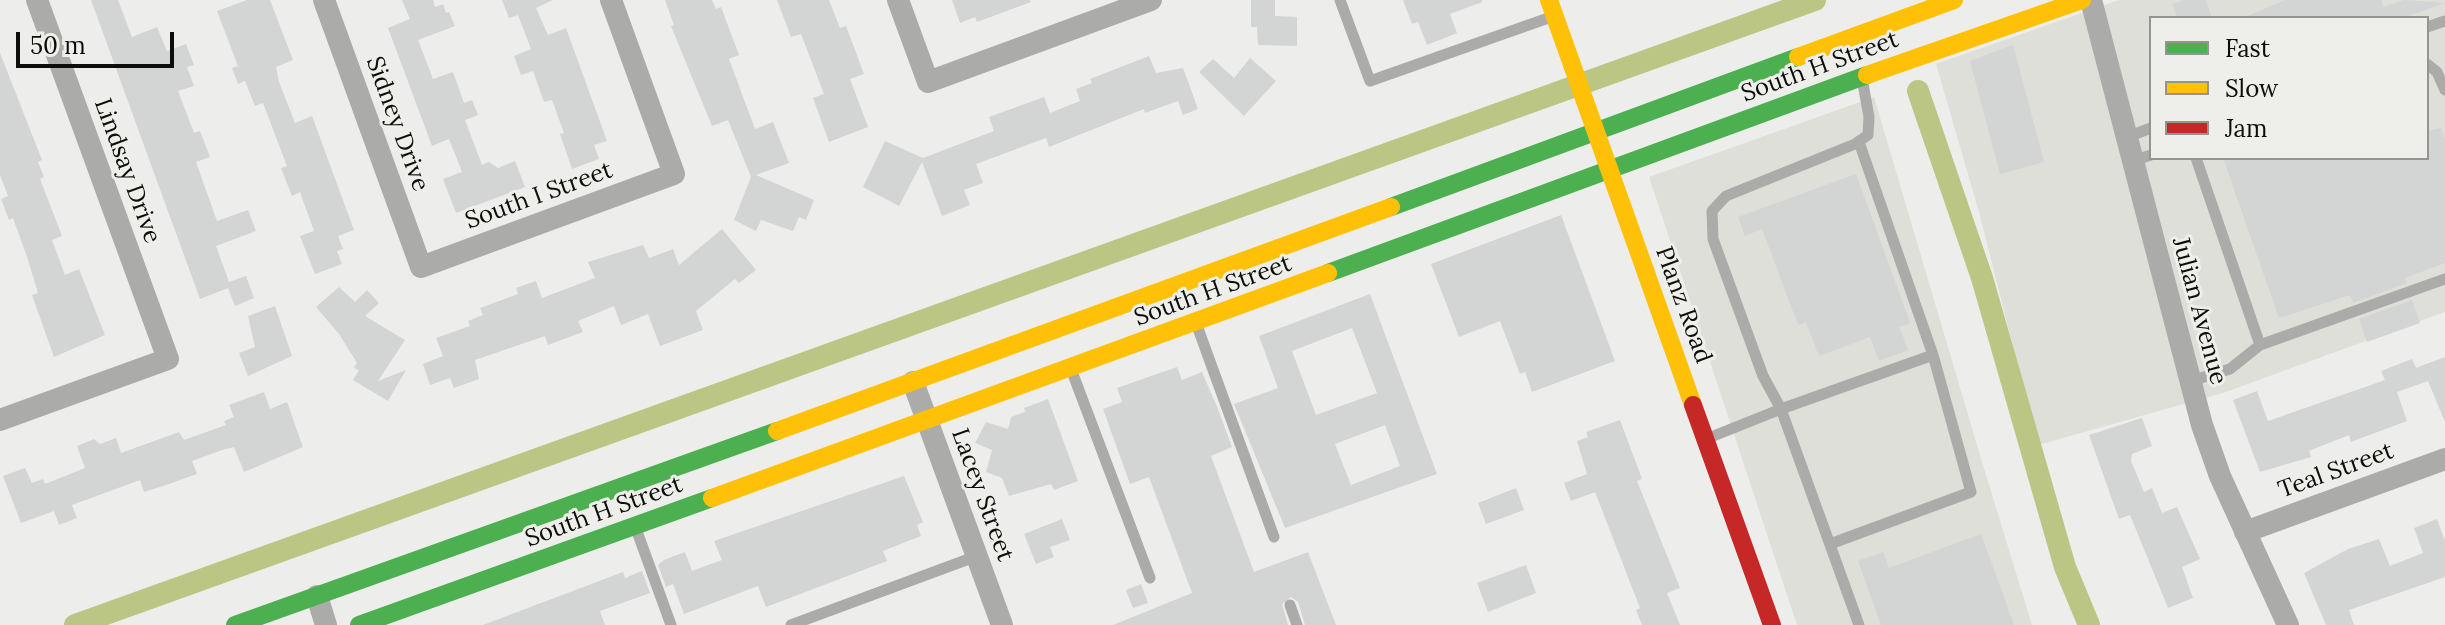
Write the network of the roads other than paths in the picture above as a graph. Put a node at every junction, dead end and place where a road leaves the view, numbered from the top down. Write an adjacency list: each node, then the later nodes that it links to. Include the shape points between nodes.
1 (37, 0): 30 (street, Lindsay Drive, via 168,359)
2 (324, 0): 21 (street, Sidney Drive)
3 (611, 0): 21 (street, South I Street, via 674,174)
4 (898, 0): 5 (street, via 928,82)
5 (1151, 0)
6 (1340, 0): 10 (lane, via 1370,81)
7 (1954, 0): 15 (street, South H Street)
8 (2082, 0): 12 (street, South H Street)
9 (2091, 0): 16 (street, Julian Avenue)
10 (1552, 8): 15 (street, Planz Road)
11 (2429, 66): 13 (lane)
12 (1861, 77): 17 (lane, via 1869,129); 20 (street, South H Street)
13 (2445, 90)
14 (2149, 129): 16 (lane)
15 (1595, 131): 20 (street, Planz Road); 28 (street, South H Street)
16 (2127, 137): 18 (street, Julian Avenue)
17 (1859, 142): 25 (lane); 29 (lane, via 1726,196 1712,211 1713,239 1763,376)
18 (2142, 158): 27 (street, Julian Avenue)
19 (2197, 160): 24 (lane)
20 (1609, 171): 23 (street, South H Street); 32 (street, Planz Road)
21 (421, 267)
22 (2445, 279): 24 (lane)
23 (1196, 322): 26 (street, South H Street); 36 (lane)
24 (2260, 345): 27 (lane, via 2230,369)
25 (1933, 355): 29 (lane); 37 (lane, via 1971,492)
26 (1071, 368): 31 (street, South H Street); 39 (lane)
27 (2191, 381): 35 (street, Julian Avenue, via 2220,476)
28 (913, 382): 31 (street, Lacey Street); 40 (street, South H Street)
29 (1781, 409): 32 (lane); 37 (lane)
30 (0, 420)
31 (927, 421): 34 (street, South H Street); 38 (street, Lacey Street)
32 (1706, 439): 49 (street, Planz Road)
33 (2445, 459): 35 (street, Teal Street)
34 (635, 526): 44 (street, South H Street); 45 (lane)
35 (2245, 532): 51 (street, Julian Avenue)
36 (1274, 537)
37 (1830, 544): 50 (lane)
38 (977, 556): 46 (lane); 47 (street, Lacey Street)
39 (1150, 578)
40 (317, 596): 42 (street, South H Street); 43 (street)
41 (1290, 605): 48 (lane)
42 (235, 625)
43 (326, 625)
44 (359, 625)
45 (671, 625)
46 (791, 625)
47 (1002, 625)
48 (1297, 625)
49 (1772, 625)
50 (1859, 625)
51 (2288, 625)

